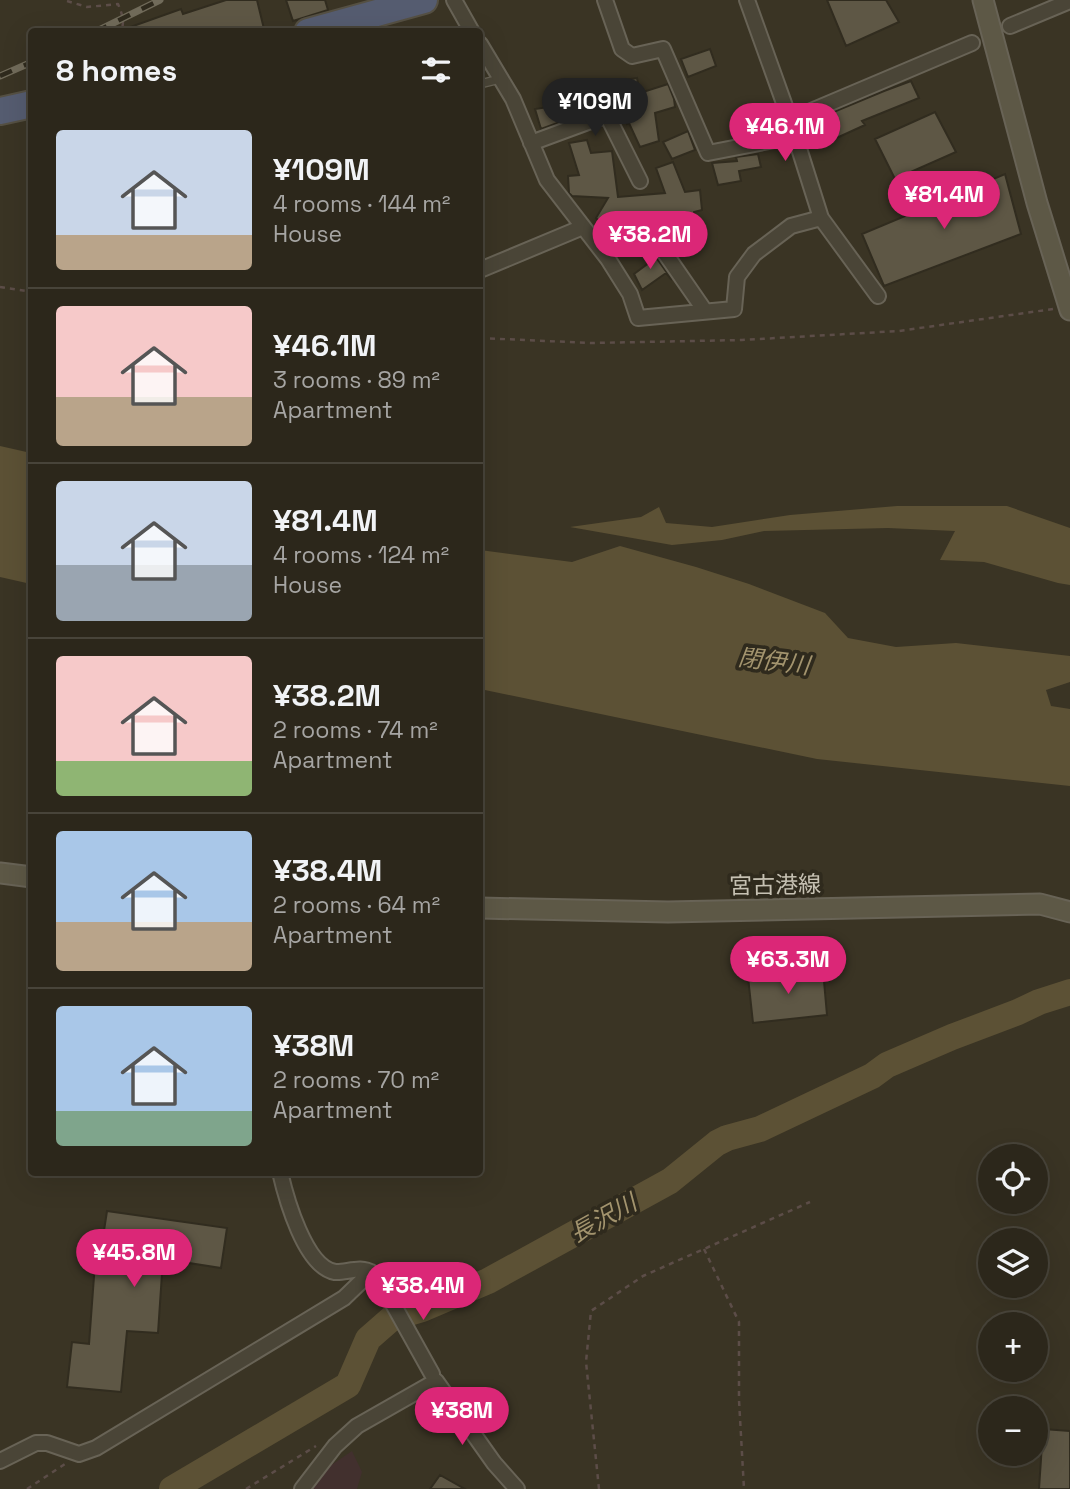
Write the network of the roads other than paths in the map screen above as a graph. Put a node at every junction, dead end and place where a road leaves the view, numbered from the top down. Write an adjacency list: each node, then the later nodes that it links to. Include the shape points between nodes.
1 (424, 0): 8 (highway)
2 (454, 0): 9 (street)
3 (605, 0): 17 (street, via 622,49 632,56 663,49 708,153)
4 (747, 0): 16 (street)
5 (983, 0): 25 (main road)
6 (1070, 1): 7 (street)
7 (1010, 26)
8 (322, 28)
9 (470, 28)
10 (972, 43): 16 (street)
11 (483, 49): 12 (street)
12 (500, 79): 13 (lane); 18 (street)
13 (483, 83)
14 (28, 105): 15 (highway)
15 (0, 111)
16 (790, 120): 17 (street)
17 (795, 136): 20 (street)
18 (531, 144): 19 (street, via 607,115); 21 (street, via 547,180)
19 (640, 181)
20 (821, 218): 24 (street); 26 (street, via 791,226 754,254 737,277 734,309)
21 (583, 228): 23 (street); 26 (street, via 630,293 638,318)
22 (651, 233): 26 (street)
23 (483, 269)
24 (878, 296)
25 (1069, 308)
26 (705, 311)
27 (0, 873): 28 (main road)
28 (28, 876)
29 (483, 908): 30 (main road, 宮古港線, via 668,912 1041,904)
30 (1070, 912)
31 (281, 1176): 32 (street, via 286,1199 319,1265 335,1272)
32 (371, 1272): 33 (street); 34 (street, via 344,1298 96,1448 79,1454 36,1443)
33 (432, 1374)
34 (0, 1461)
35 (302, 1489): 36 (street, via 357,1426 436,1381)
36 (517, 1489)

